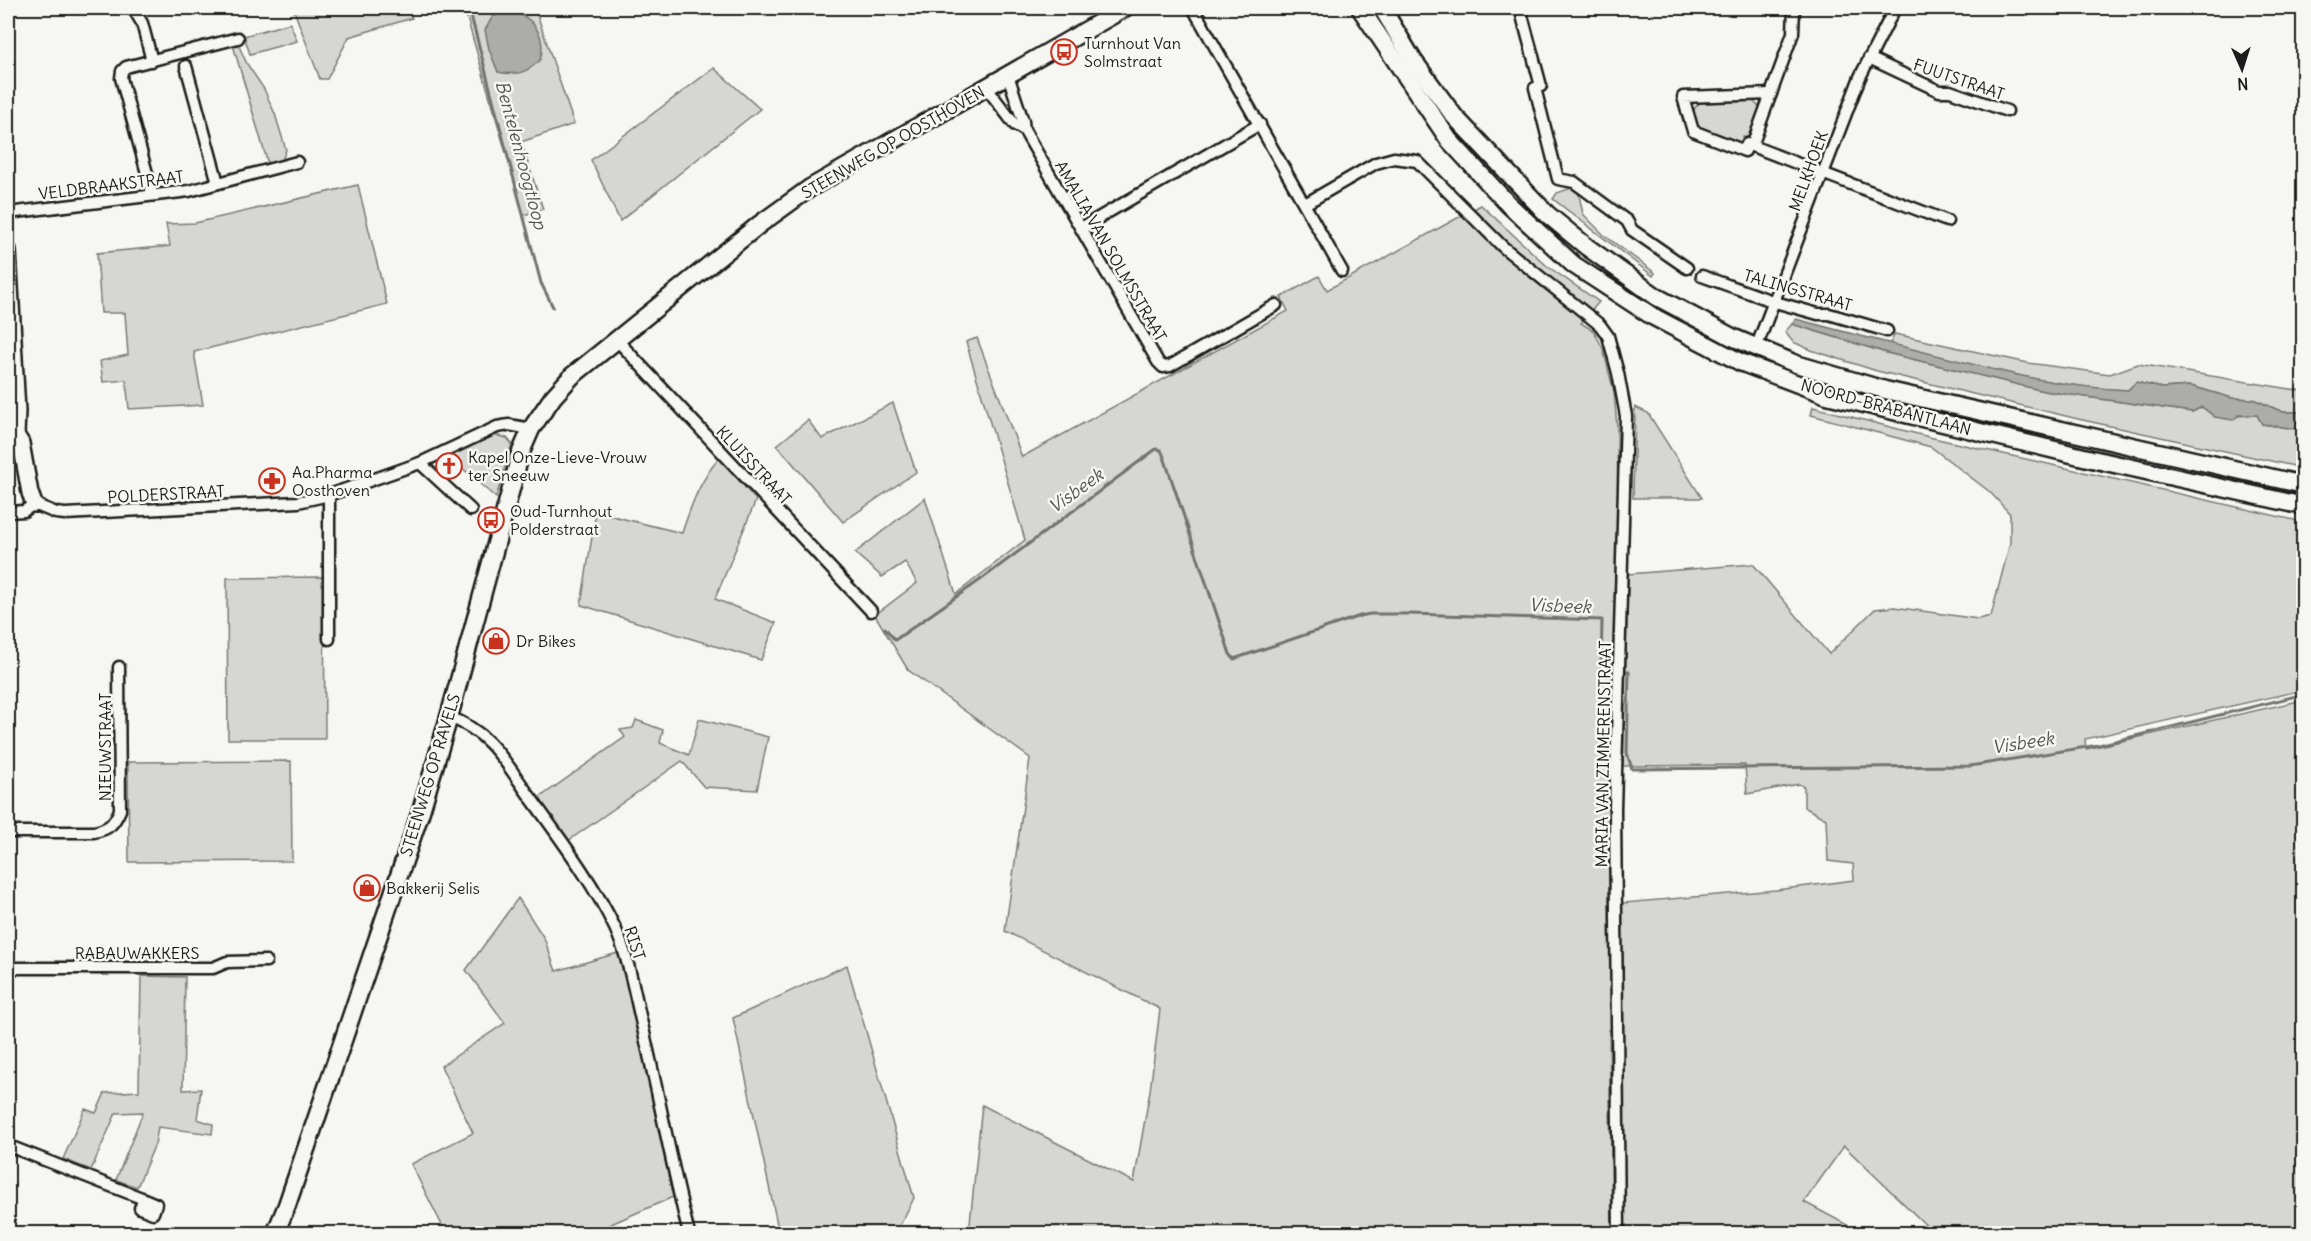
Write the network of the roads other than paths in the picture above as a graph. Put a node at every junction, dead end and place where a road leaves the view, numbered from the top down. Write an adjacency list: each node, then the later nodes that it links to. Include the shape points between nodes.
1 (133, 8): 11 (street, via 142,22)
2 (1125, 8): 13 (main road, STEENWEG OP OOSTHOVEN)
3 (1193, 8): 17 (street)
4 (1360, 8): 44 (main road, NOORD-BRABANTLAAN, via 1449,140 1501,196 1574,265 1652,316 1740,362 1827,395)
5 (1382, 8): 36 (main road, NOORD-BRABANTLAAN, via 1413,60 1454,116 1547,214 1657,297)
6 (1520, 8): 29 (street, via 1541,86 1535,88 1558,179 1574,182 1627,221 1632,230)
7 (1794, 8): 15 (street, via 1793,33)
8 (1895, 8): 10 (street, MELKHOEK)
9 (238, 38): 11 (street)
10 (1869, 58): 16 (street, FUUTSTRAAT, via 1939,91 1950,91); 21 (street, MELKHOEK)
11 (152, 61): 23 (street, via 126,67 121,78)
12 (186, 66): 22 (street)
13 (1008, 75): 14 (main road, STEENWEG OP OOSTHOVEN); 18 (street, AMALIA VAN SOLMSSTRAAT)
14 (986, 87): 18 (street, AMALIA VAN SOLMSSTRAAT, via 1015,125); 35 (main road, STEENWEG OP OOSTHOVEN, via 810,188)
15 (1771, 94): 19 (street); 19 (street, via 1683,97 1693,131 1745,151 1747,144)
16 (2007, 111)
17 (1260, 124): 24 (street); 27 (street)
18 (1024, 130): 27 (street, AMALIA VAN SOLMSSTRAAT)
19 (1752, 146): 21 (street)
20 (297, 162): 22 (street, VELDBRAAKSTRAAT)
21 (1824, 172): 26 (street); 32 (street, MELKHOEK)
22 (218, 183): 23 (street, VELDBRAAKSTRAAT)
23 (151, 195): 25 (street, VELDBRAAKSTRAAT)
24 (1305, 204): 30 (street); 58 (street, MARIA VAN ZIMMERENSTRAAT, via 1376,163 1394,158 1417,161 1503,247 1608,336 1626,416 1616,809)
25 (8, 213)
26 (1947, 222)
27 (1081, 228): 33 (street, AMALIA VAN SOLMSSTRAAT, via 1163,367)
28 (8, 250): 37 (street)
29 (1687, 268)
30 (1342, 271)
31 (1702, 276): 32 (street, TALINGSTRAAT)
32 (1775, 302): 34 (street, TALINGSTRAAT); 36 (street, MELKHOEK)
33 (1276, 305)
34 (1887, 331)
35 (616, 339): 38 (main road, STEENWEG OP RAVELS, via 560,389); 47 (street, KLUISSTRAAT)
36 (1756, 348): 41 (main road, NOORD-BRABANTLAAN, via 1885,390)
37 (11, 352): 39 (street)
38 (531, 429): 40 (street, POLDERSTRAAT, via 497,427); 50 (main road, STEENWEG OP RAVELS, via 504,510)
39 (12, 435): 43 (street, via 21,443)
40 (420, 463): 42 (street, POLDERSTRAAT); 45 (street)
41 (2304, 485)
42 (329, 495): 43 (street, POLDERSTRAAT, via 277,504 64,514); 48 (street)
43 (34, 504): 46 (street)
44 (2304, 506)
45 (471, 510)
46 (8, 512)
47 (871, 611)
48 (329, 639)
49 (119, 667): 51 (street, NIEUWSTRAAT, via 120,810 112,826 94,832)
50 (449, 717): 56 (main road, STEENWEG OP RAVELS, via 371,962); 57 (street, RIST, via 487,738 577,864 616,931 650,1058)
51 (8, 832)
52 (266, 961): 53 (street, RABAUWAKKERS, via 227,962 213,969)
53 (8, 968)
54 (8, 1147): 55 (street)
55 (144, 1199)
56 (275, 1233)
57 (689, 1233)
58 (1619, 1233)

